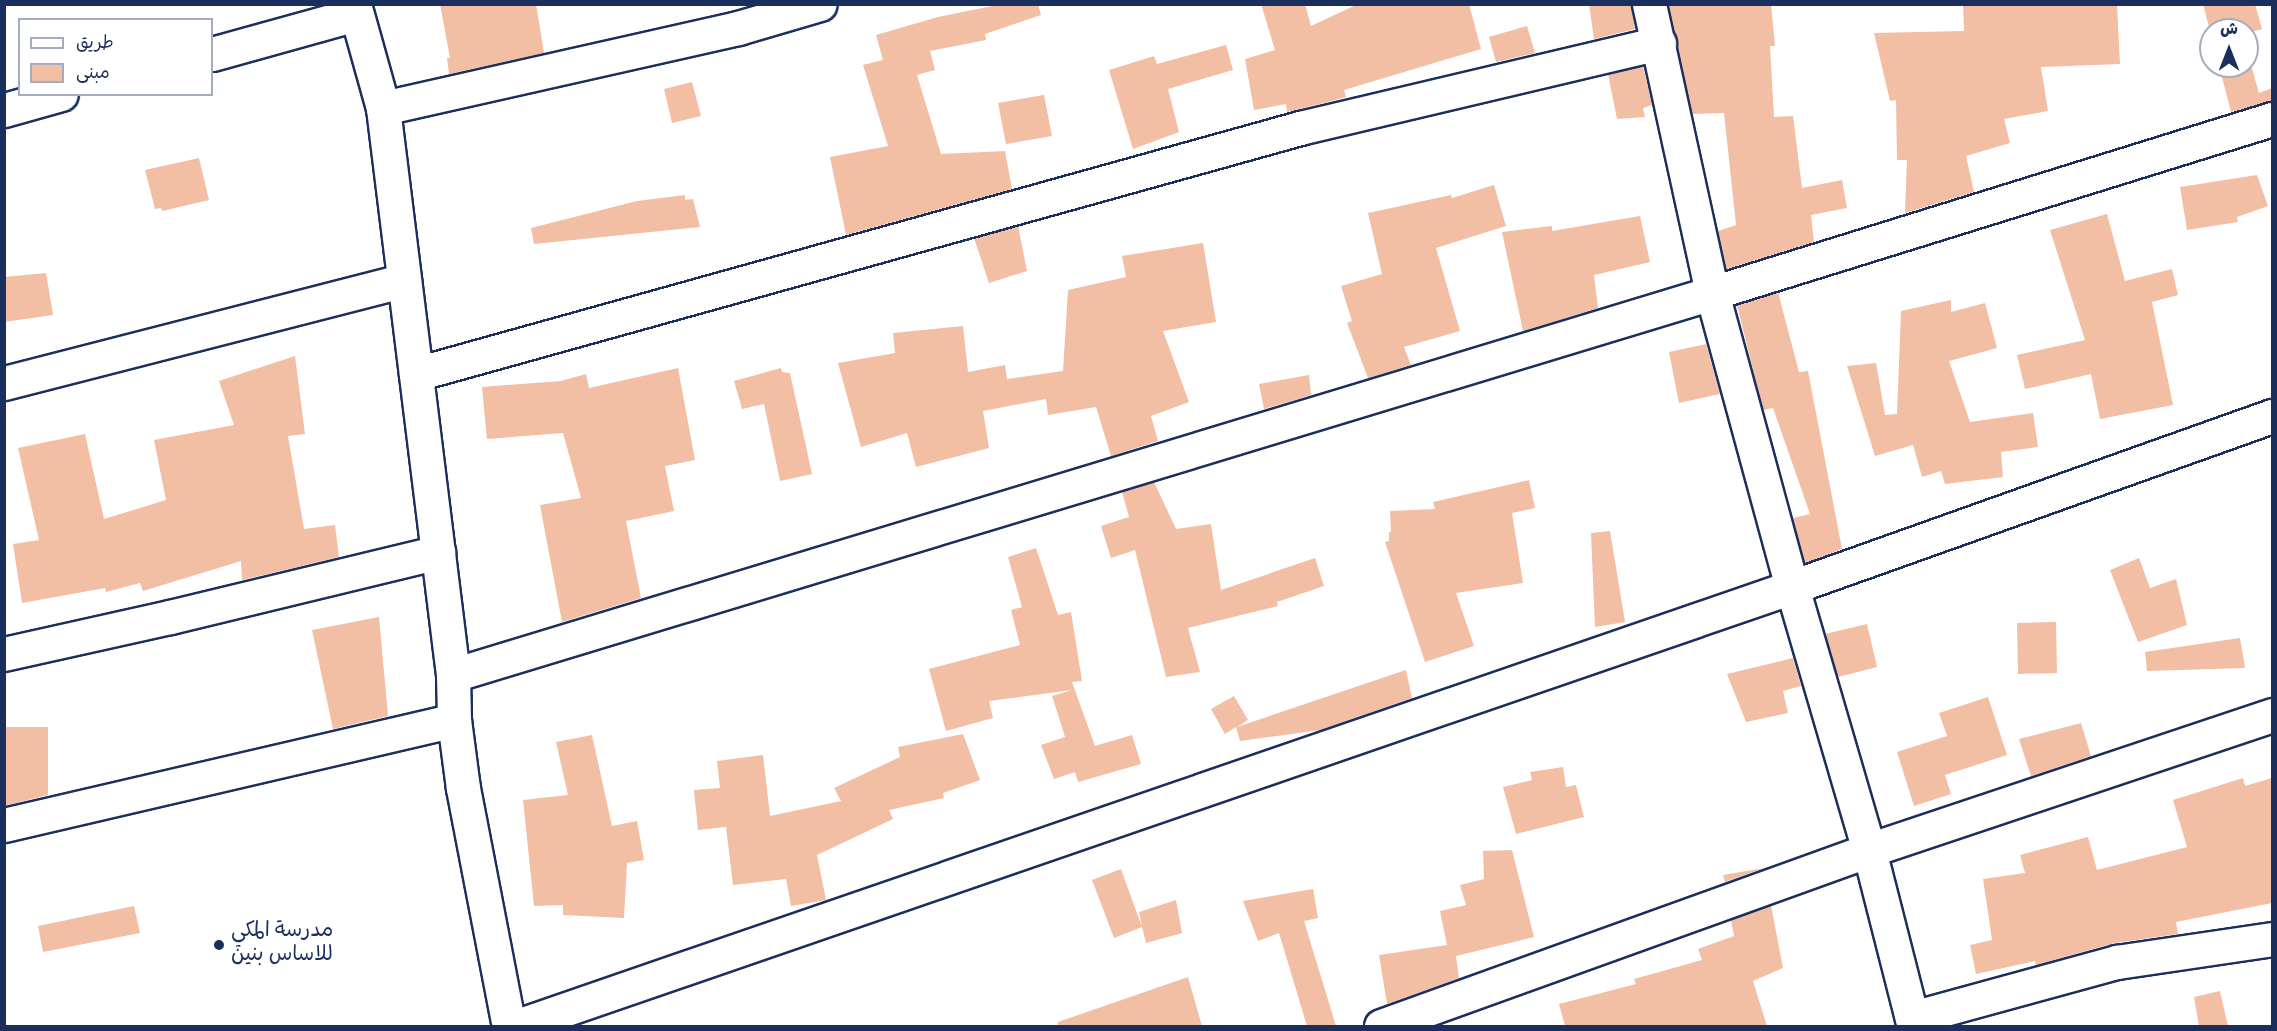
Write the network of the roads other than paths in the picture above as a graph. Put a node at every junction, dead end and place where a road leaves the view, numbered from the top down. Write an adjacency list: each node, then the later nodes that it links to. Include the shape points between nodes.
1 (820, 4): 7 (street, via 738,28)
2 (1649, 4): 4 (street)
3 (355, 9): 5 (street); 7 (street)
4 (1659, 43): 11 (street); 12 (street, via 1300,128)
5 (213, 54)
6 (54, 96): 8 (street)
7 (383, 108): 10 (street)
8 (4, 110)
9 (2272, 119): 11 (street)
10 (404, 280): 12 (street); 13 (street)
11 (1712, 293): 16 (street); 18 (street)
12 (416, 374): 15 (street)
13 (4, 383)
14 (2272, 416): 16 (street)
15 (438, 552): 17 (street); 18 (street)
16 (1792, 587): 22 (street); 26 (street)
17 (4, 654)
18 (453, 675): 20 (street)
19 (2272, 715): 22 (street)
20 (454, 720): 21 (street); 25 (street, via 463,788)
21 (4, 825)
22 (1869, 850): 24 (street); 27 (street)
23 (2272, 939): 24 (street, via 2117,962)
24 (1913, 1022)
25 (509, 1026)
26 (516, 1026)
27 (1381, 1026)

